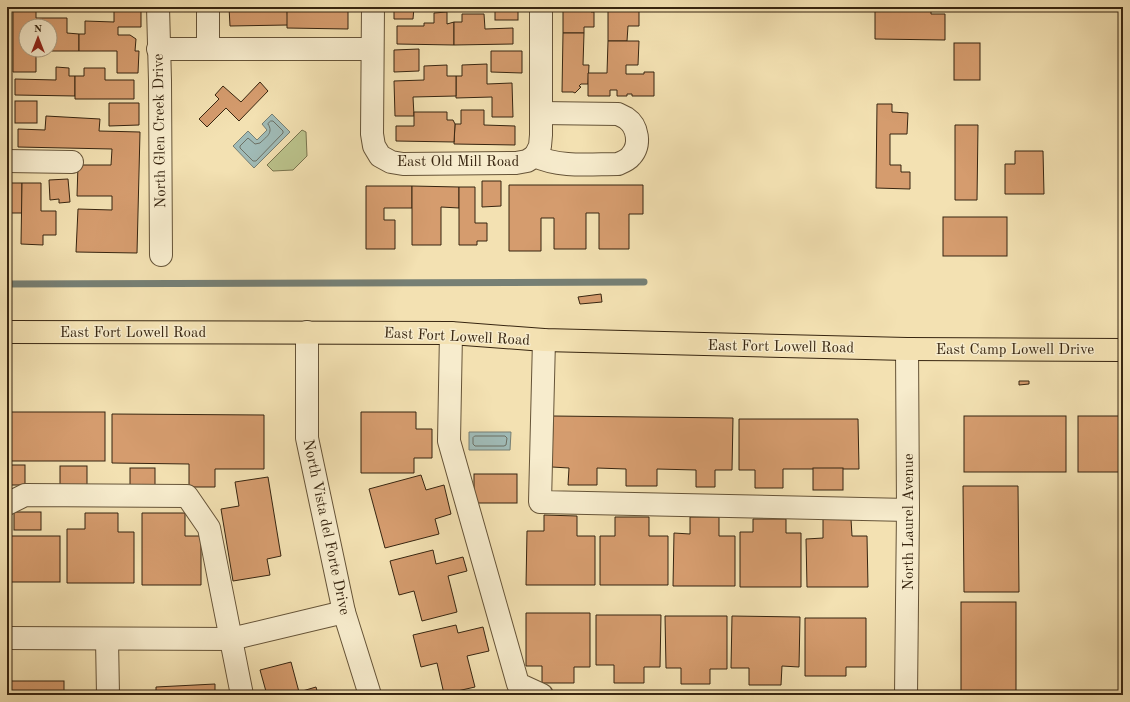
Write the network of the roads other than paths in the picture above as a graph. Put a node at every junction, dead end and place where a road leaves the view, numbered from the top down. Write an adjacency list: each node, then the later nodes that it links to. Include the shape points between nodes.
1 (158, 7): 5 (street, North Glen Creek Drive)
2 (208, 7): 6 (street)
3 (373, 7): 7 (street)
4 (541, 7): 8 (street)
5 (158, 49): 6 (street); 12 (street, North Glen Creek Drive)
6 (208, 49): 7 (street)
7 (372, 49): 9 (street, East Old Mill Road, via 372,134 376,160 403,164 516,163)
8 (541, 114): 9 (street, via 540,146); 9 (street, via 618,114 632,124 637,139 632,155 618,164 560,163)
9 (536, 156)
10 (7, 161): 11 (street)
11 (72, 162)
12 (161, 255)
13 (7, 332): 14 (main road, East Fort Lowell Road)
14 (307, 332): 15 (main road, East Fort Lowell Road); 21 (street, North Vista del Forte Drive, via 307,438)
15 (451, 333): 16 (main road, East Fort Lowell Road); 28 (street, via 449,440 518,684)
16 (544, 340): 17 (main road, East Fort Lowell Road); 20 (street, via 540,502)
17 (907, 349): 18 (main road, East Camp Lowell Drive); 20 (street, North Laurel Avenue)
18 (1123, 350)
19 (7, 504): 23 (street, via 25,495 187,496 209,528)
20 (908, 510): 29 (street, North Laurel Avenue)
21 (344, 612): 23 (street); 27 (street, North Vista del Forte Drive)
22 (7, 638): 24 (street)
23 (231, 638): 24 (street); 26 (street)
24 (107, 639): 25 (street)
25 (108, 695)
26 (242, 695)
27 (370, 695)
28 (542, 695)
29 (906, 695)

